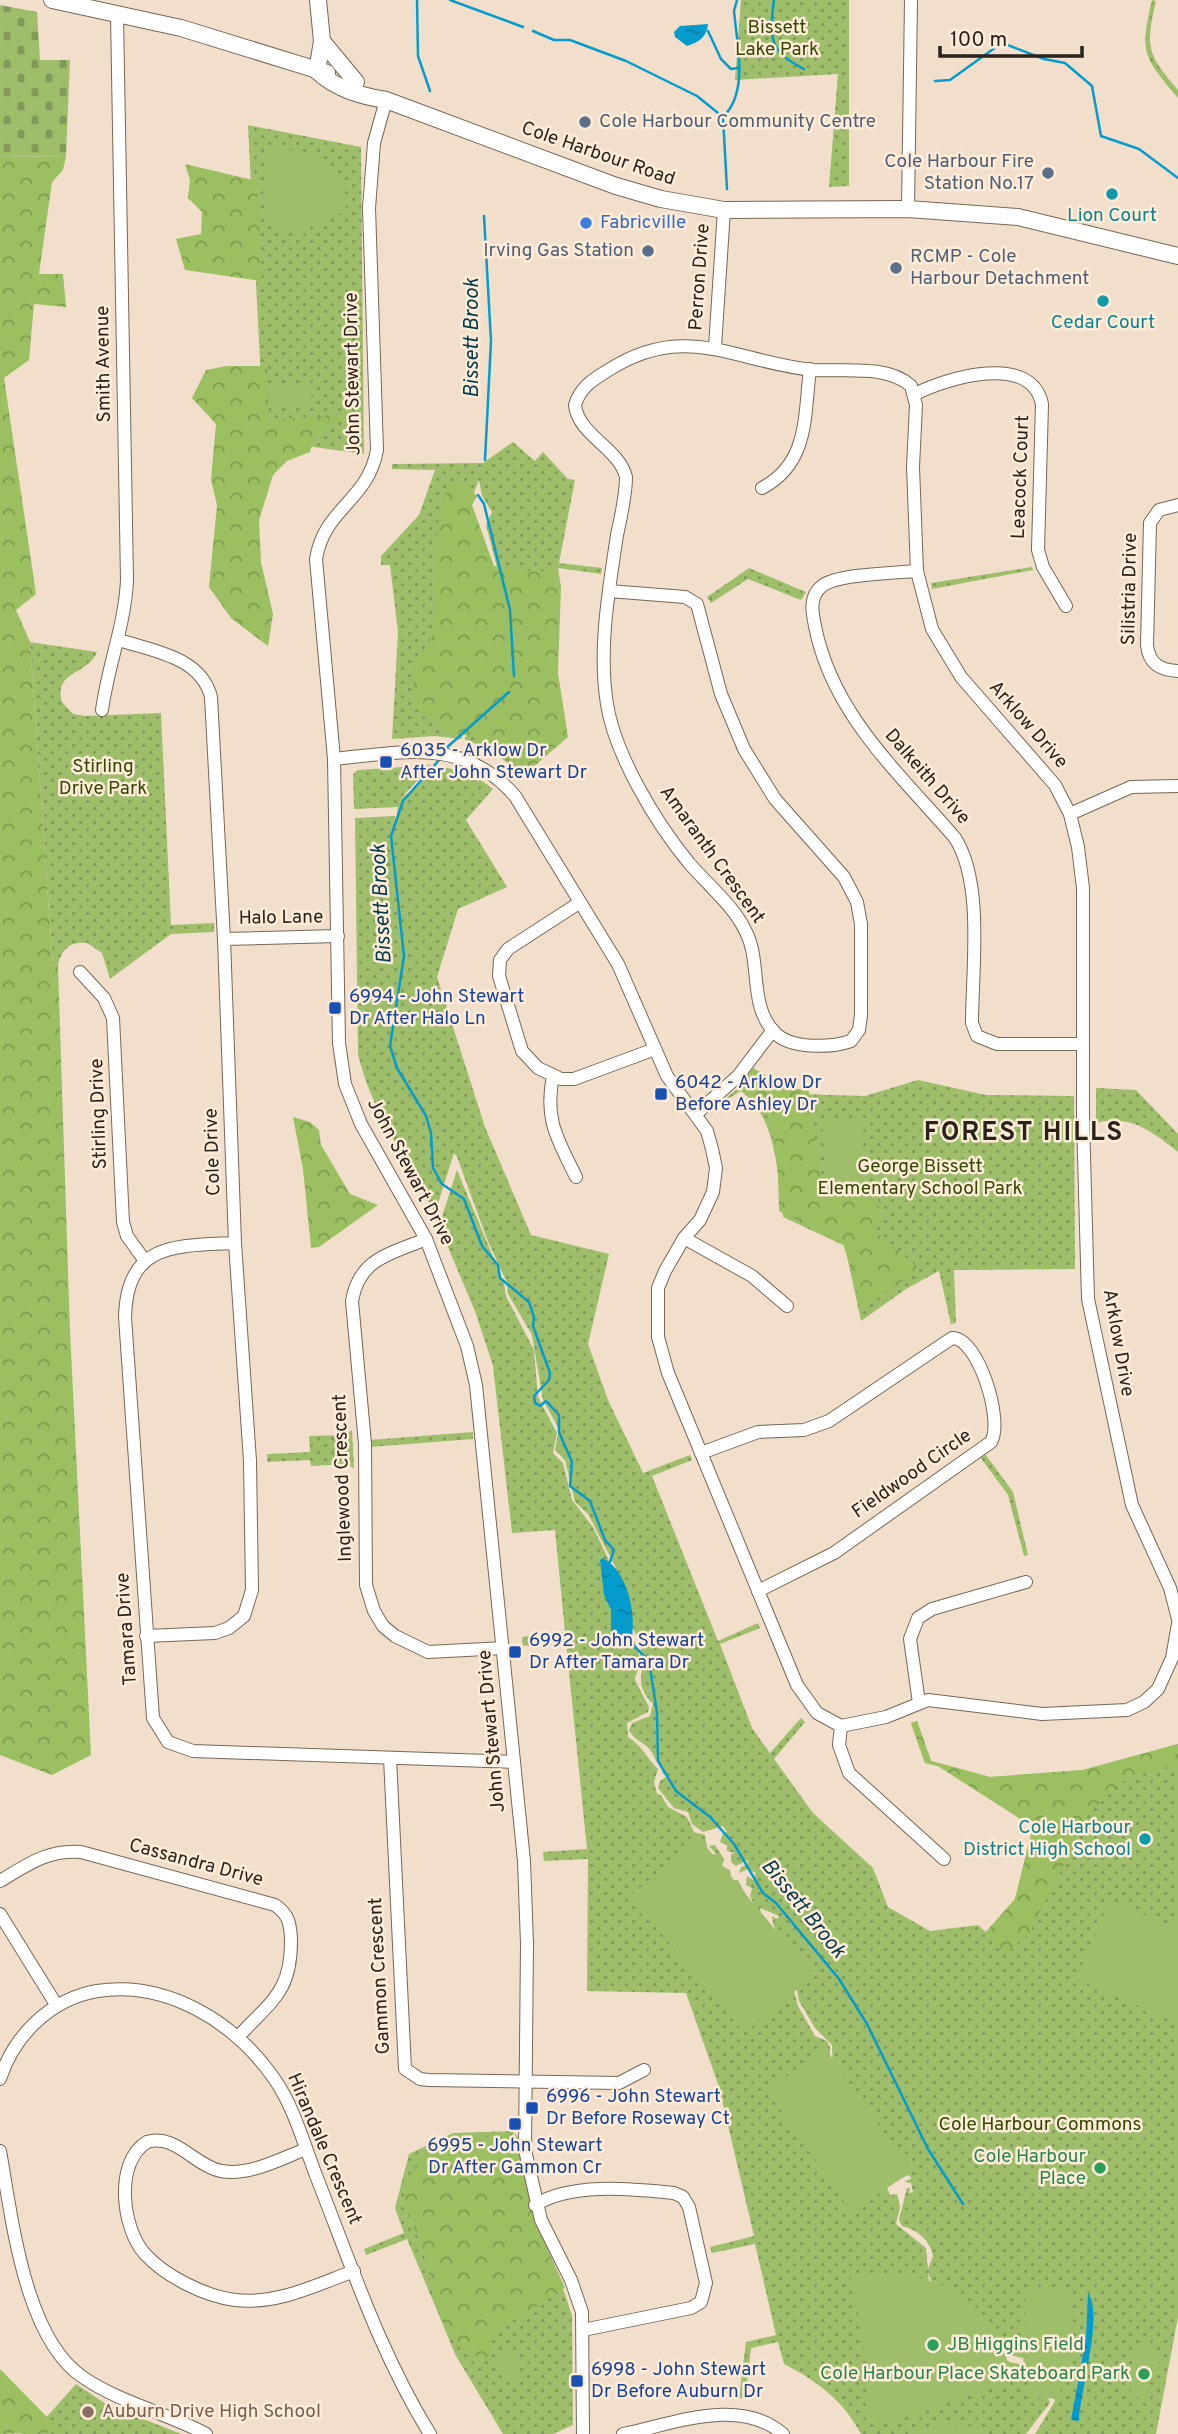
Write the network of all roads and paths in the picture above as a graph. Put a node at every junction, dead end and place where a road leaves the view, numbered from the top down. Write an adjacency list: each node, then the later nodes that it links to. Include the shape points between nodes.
1 (52, 0): 4 (main road, Cole Harbour Road)
2 (318, 0): 6 (main road)
3 (911, 0): 10 (street)
4 (89, 4): 5 (main road, Cole Harbour Road)
5 (117, 15): 7 (main road, Cole Harbour Road, via 223,39); 21 (street, Smith Avenue, via 127,580)
6 (322, 41): 7 (main road); 8 (main road)
7 (317, 71): 8 (main road, Cole Harbour Road); 9 (main road, Cole Harbour Road, via 330,83)
8 (356, 82): 9 (main road, Cole Harbour Road)
9 (386, 100): 11 (main road, Cole Harbour Road, via 616,186); 24 (street, John Stewart Drive, via 374,144 369,208 377,450 366,484 324,530 316,559)
10 (908, 209): 11 (main road, Cole Harbour Road); 12 (main road, Cole Harbour Road, via 1018,217)
11 (724, 210): 13 (street, Perron Drive)
12 (1178, 256)
13 (715, 347): 14 (street); 19 (street, Amaranth Crescent, via 661,348 629,357 584,387 575,405 578,418 626,474)
14 (810, 369): 15 (street, via 883,373 905,380); 16 (street, via 797,452 786,472)
15 (915, 394): 18 (street, Arklow Drive); 20 (street, Leacock Court, via 942,381 974,374 1019,376 1035,387 1042,404 1038,551)
16 (762, 488)
17 (1178, 505): 22 (street, Silistria Drive, via 1159,510 1150,523 1147,645 1156,666)
18 (916, 571): 26 (street, Arklow Drive, via 932,629 946,655 1040,765); 32 (street, Dalkeith Drive, via 834,581 819,588 813,615 826,665 857,724 955,838 967,859 973,883 972,1023 977,1036 997,1044)
19 (609, 591): 31 (street, Amaranth Crescent, via 604,642 614,730 666,830 747,933 760,1005); 31 (street, via 685,597 696,603 725,706 744,750 775,799 844,877 857,902 862,990 856,1034 847,1042 804,1045 784,1040)
20 (1066, 606)
21 (119, 640): 23 (street, Smith Avenue, via 106,677); 29 (street, Cole Drive, via 191,666 210,693)
22 (1178, 671)
23 (102, 710)
24 (334, 759): 27 (street, via 440,752 488,771 514,796); 28 (street, John Stewart Drive)
25 (1178, 786): 26 (street, via 1131,787)
26 (1070, 814): 32 (street, Arklow Drive, via 1082,866)
27 (579, 902): 33 (street, via 624,976); 34 (street, via 508,949 498,966 522,1051 535,1066)
28 (338, 936): 29 (street, Halo Lane); 38 (street, John Stewart Drive, via 339,1043 345,1084 361,1124)
29 (225, 939): 39 (street, Cole Drive)
30 (80, 972): 40 (street, Stirling Drive, via 104,998 113,1018 123,1222)
31 (773, 1030): 35 (street, via 738,1076)
32 (1083, 1044): 45 (street, Arklow Drive, via 1088,1299 1132,1505 1170,1588)
33 (655, 1049): 34 (street, via 578,1078); 35 (street, via 667,1076)
34 (554, 1076): 36 (street, via 549,1097 551,1123)
35 (696, 1114): 37 (street, via 710,1140 715,1180 700,1220)
36 (576, 1177)
37 (684, 1238): 41 (street, via 752,1276); 42 (street, via 660,1282 657,1329 663,1359)
38 (426, 1239): 47 (street, John Stewart Drive, via 467,1346 476,1385); 47 (street, Inglewood Crescent, via 370,1264 352,1301 365,1456 366,1585 383,1626 412,1646 446,1653)
39 (235, 1243): 40 (street, via 172,1247); 46 (street, Cole Drive, via 250,1461 251,1599 238,1622 220,1631)
40 (145, 1261): 46 (street, Tamara Drive, via 130,1281 125,1317)
41 (787, 1306)
42 (701, 1452): 44 (street); 44 (street, Fieldwood Circle, via 758,1432 804,1430 829,1421 952,1338 970,1346 984,1380 997,1419 991,1441 834,1553)
43 (1026, 1582): 48 (street, via 932,1609 918,1618 910,1639)
44 (758, 1591): 49 (street, via 803,1696 821,1716)
45 (1178, 1621): 48 (street, Arklow Drive, via 1172,1658 1158,1689 1129,1709 1042,1714 951,1700)
46 (146, 1636): 50 (street, Tamara Drive, via 153,1718 161,1735 176,1747 203,1752)
47 (504, 1647): 51 (street, John Stewart Drive)
48 (919, 1703): 49 (street, Arklow Drive, via 876,1720)
49 (841, 1726): 52 (street, via 839,1745 849,1773)
50 (390, 1758): 51 (street, Tamara Drive); 59 (street, Gammon Crescent, via 404,2067 420,2079)
51 (514, 1762): 59 (street, John Stewart Drive, via 524,1861)
52 (944, 1859)
53 (0, 1881): 56 (street, Cassandra Drive, via 40,1857 74,1851 275,1905 288,1917 290,1926 289,1974 270,2004)
54 (0, 1914): 55 (street)
55 (57, 2006): 56 (street, Hirandale Crescent, via 94,1992 139,1990 177,2000); 58 (street, Hirandale Crescent, via 19,2039)
56 (238, 2036): 60 (street, Hirandale Crescent, via 283,2093)
57 (645, 2070): 59 (street, via 619,2082)
58 (0, 2079)
59 (526, 2081): 62 (street, John Stewart Drive, via 524,2150)
60 (306, 2149): 63 (street, Hirandale Crescent); 63 (street, via 256,2168 230,2172 205,2165 166,2141 147,2142 134,2155 126,2180 135,2238 158,2266 206,2292 237,2300 279,2297)
61 (0, 2151): 65 (street, via 34,2308 57,2351 84,2379)
62 (535, 2205): 64 (street, John Stewart Drive, via 577,2296); 64 (street, via 575,2192 603,2191 674,2193 689,2207 706,2283 701,2302 691,2308)
63 (354, 2271): 66 (street, Hirandale Crescent, via 400,2384)
64 (583, 2330): 67 (street, John Stewart Drive)
65 (206, 2434)
66 (430, 2434)
67 (583, 2434)
68 (623, 2434): 69 (street, via 736,2413 758,2418)
69 (783, 2434)

